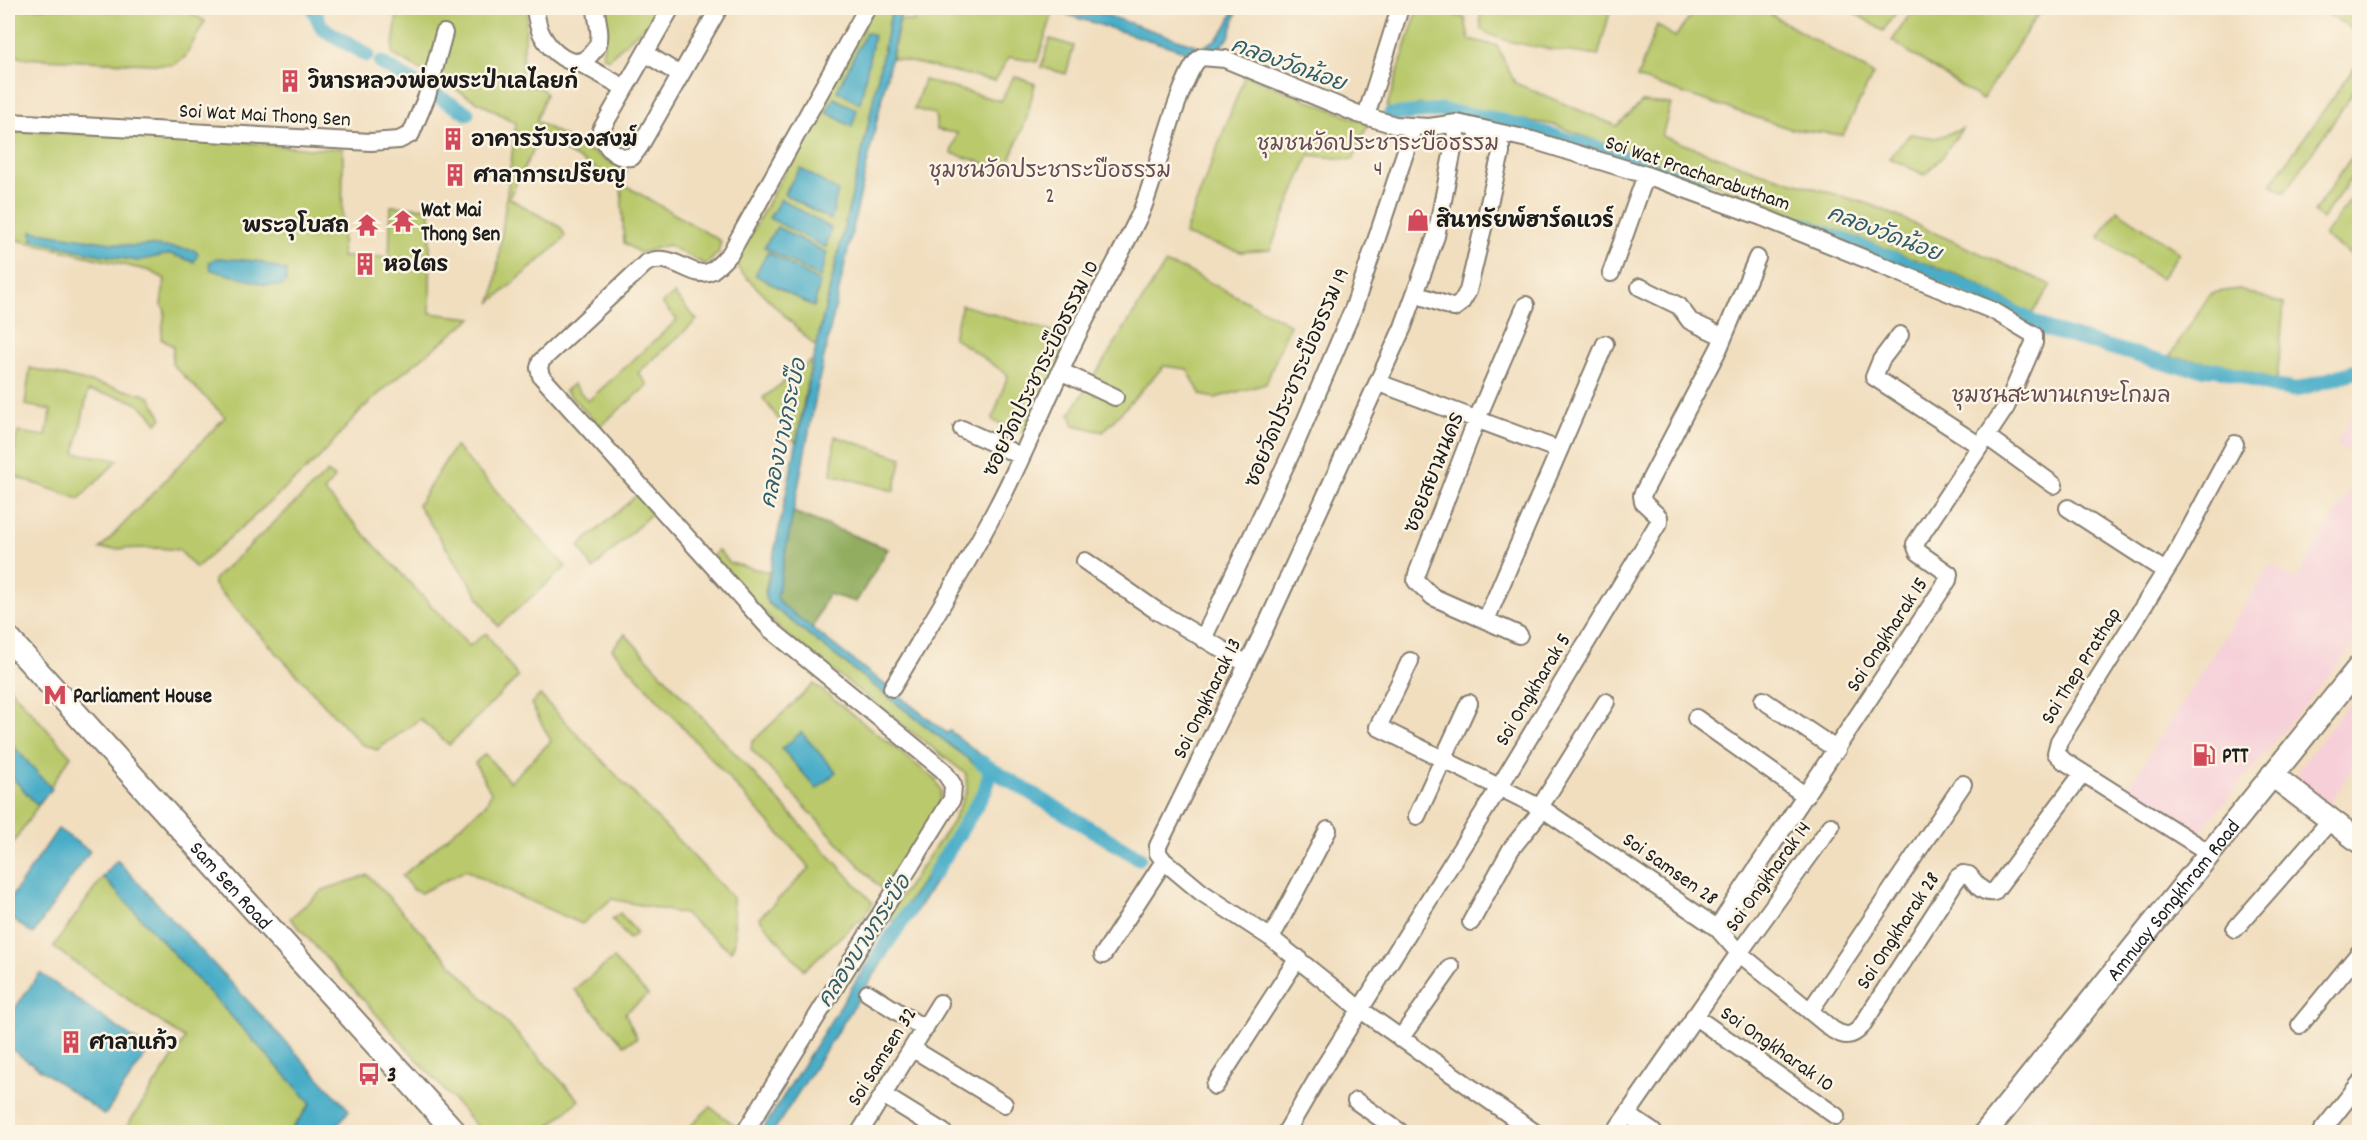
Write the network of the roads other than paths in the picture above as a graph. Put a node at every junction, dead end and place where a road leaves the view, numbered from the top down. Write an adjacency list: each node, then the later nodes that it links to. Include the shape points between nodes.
1 (536, 8): 10 (street, via 540,33 554,51)
2 (596, 8): 10 (street, via 600,39 596,49)
3 (671, 8): 8 (street)
4 (719, 8): 11 (street)
5 (867, 8): 93 (street, via 730,254 712,271 704,273 656,258 646,263 539,368 541,376 770,629 943,770 953,785 952,799)
6 (1400, 8): 13 (street)
7 (444, 33): 14 (street, Soi Wat Mai Thong Sen, via 427,96 411,134 399,141)
8 (645, 53): 11 (street); 12 (street)
9 (1202, 57): 13 (street, Soi Wat Pracharabutham, via 1225,59); 27 (street, ซอยวัดประชาระบือธรรม 10, via 1187,76 1142,210)
10 (578, 62): 12 (street)
11 (681, 75): 12 (street, via 640,146 632,157 626,158 607,148 601,130)
12 (625, 88)
13 (1362, 115): 15 (street, Soi Wat Pracharabutham)
14 (8, 122)
15 (1410, 126): 16 (street, Soi Wat Pracharabutham); 43 (street, ซอยวัดประชาระบือธรรม 19, via 1411,135 1354,306 1295,445)
16 (1454, 129): 17 (street, Soi Wat Pracharabutham, via 1457,123 1532,140); 21 (street, Soi Ongkharak 13, via 1436,236); 21 (street, via 1501,148 1468,291 1454,308)
17 (1646, 176): 19 (street); 24 (street, Soi Wat Pracharabutham, via 1921,281 1994,311)
18 (1757, 258): 25 (street, Soi Ongkharak 5)
19 (1611, 273)
20 (1640, 287): 25 (street, via 1679,306 1690,321)
21 (1416, 294): 28 (street, Soi Ongkharak 13)
22 (1526, 305): 30 (street, ซอยสยามนคร)
23 (1900, 335): 32 (street, via 1874,377)
24 (2034, 335): 32 (street, Soi Ongkharak 15, via 2012,394)
25 (1722, 336): 57 (street, Soi Ongkharak 5, via 1642,495 1659,522)
26 (1605, 344): 34 (street)
27 (1060, 371): 29 (street); 35 (street, ซอยวัดประชาระบือธรรม 10)
28 (1379, 382): 30 (street); 45 (street, Soi Ongkharak 13)
29 (1115, 397)
30 (1477, 419): 34 (street); 40 (street, ซอยสยามนคร, via 1416,581 1434,597)
31 (962, 429): 35 (street)
32 (1983, 441): 36 (street); 52 (street, Soi Ongkharak 15, via 1915,544 1918,552 1949,573 1948,580)
33 (2235, 444): 39 (street, Soi Thep Prathap)
34 (1559, 450): 40 (street)
35 (1021, 456): 47 (street, ซอยวัดประชาระบือธรรม 10, via 976,546)
36 (2054, 485)
37 (2068, 508): 39 (street)
38 (1085, 561): 43 (street)
39 (2165, 572): 54 (street, Soi Thep Prathap, via 2059,741 2056,753)
40 (1486, 620): 41 (street, ซอยสยามนคร)
41 (1519, 635)
42 (8, 638): 92 (street, Sam Sen Road)
43 (1203, 639): 45 (street)
44 (1410, 661): 53 (street, Soi Samsen 28, via 1378,727)
45 (1247, 664): 66 (street, Soi Ongkharak 13, via 1158,846)
46 (2360, 666): 55 (street, Amnuay Songkhram Road)
47 (892, 688)
48 (1763, 700): 52 (street)
49 (1606, 702): 59 (street)
50 (1469, 703): 53 (street)
51 (1696, 718): 58 (street)
52 (1837, 750): 58 (street, Soi Ongkharak 15)
53 (1444, 759): 57 (street, Soi Samsen 28); 60 (street)
54 (2083, 773): 65 (street, Soi Thep Prathap); 79 (street, Soi Ongkharak 28, via 1994,892 1982,890 1969,875 1958,877 1854,1034 1839,1034)
55 (2272, 776): 61 (street); 65 (street, Amnuay Songkhram Road)
56 (1963, 784): 79 (street, Soi Ongkharak 28)
57 (1500, 786): 59 (street, Soi Samsen 28); 78 (street, Soi Ongkharak 5)
58 (1806, 796): 68 (street, Soi Ongkharak 15)
59 (1541, 808): 67 (street, via 1511,849); 68 (street, Soi Samsen 28)
60 (1417, 816)
61 (2330, 821): 64 (street); 69 (street)
62 (1831, 826): 72 (street, Soi Ongkharak 14)
63 (1328, 830): 70 (street)
64 (2360, 842)
65 (2208, 852): 101 (street, Amnuay Songkhram Road)
66 (1164, 861): 70 (street, via 1201,892); 73 (street)
67 (1471, 922)
68 (1717, 928): 72 (street, Soi Samsen 28)
69 (2235, 929)
70 (1271, 938): 74 (street)
71 (2360, 952): 81 (street)
72 (1739, 953): 79 (street, Soi Ongkharak 28); 80 (street)
73 (1103, 956)
74 (1298, 958): 78 (street); 86 (street)
75 (1450, 967): 83 (street)
76 (868, 993): 82 (street)
77 (940, 1003): 82 (street, Soi Samsen 32)
78 (1361, 1010): 83 (street); 96 (street, Soi Ongkharak 5)
79 (1810, 1011)
80 (1695, 1016): 90 (street); 91 (street, Soi Ongkharak 10)
81 (2300, 1025)
82 (925, 1029): 84 (street, Soi Samsen 32)
83 (1400, 1039): 98 (street)
84 (913, 1048): 87 (street, Soi Samsen 32); 89 (street)
85 (2360, 1083): 102 (street)
86 (1215, 1086)
87 (883, 1095): 94 (street, Soi Samsen 32); 95 (street)
88 (1356, 1101): 97 (street)
89 (1004, 1104)
90 (1628, 1115): 99 (street); 100 (street)
91 (1836, 1116)
92 (455, 1132)
93 (745, 1132)
94 (860, 1132)
95 (943, 1132)
96 (1286, 1132)
97 (1400, 1132)
98 (1534, 1132)
99 (1616, 1132)
100 (1653, 1132)
101 (1986, 1132)
102 (2320, 1132)

